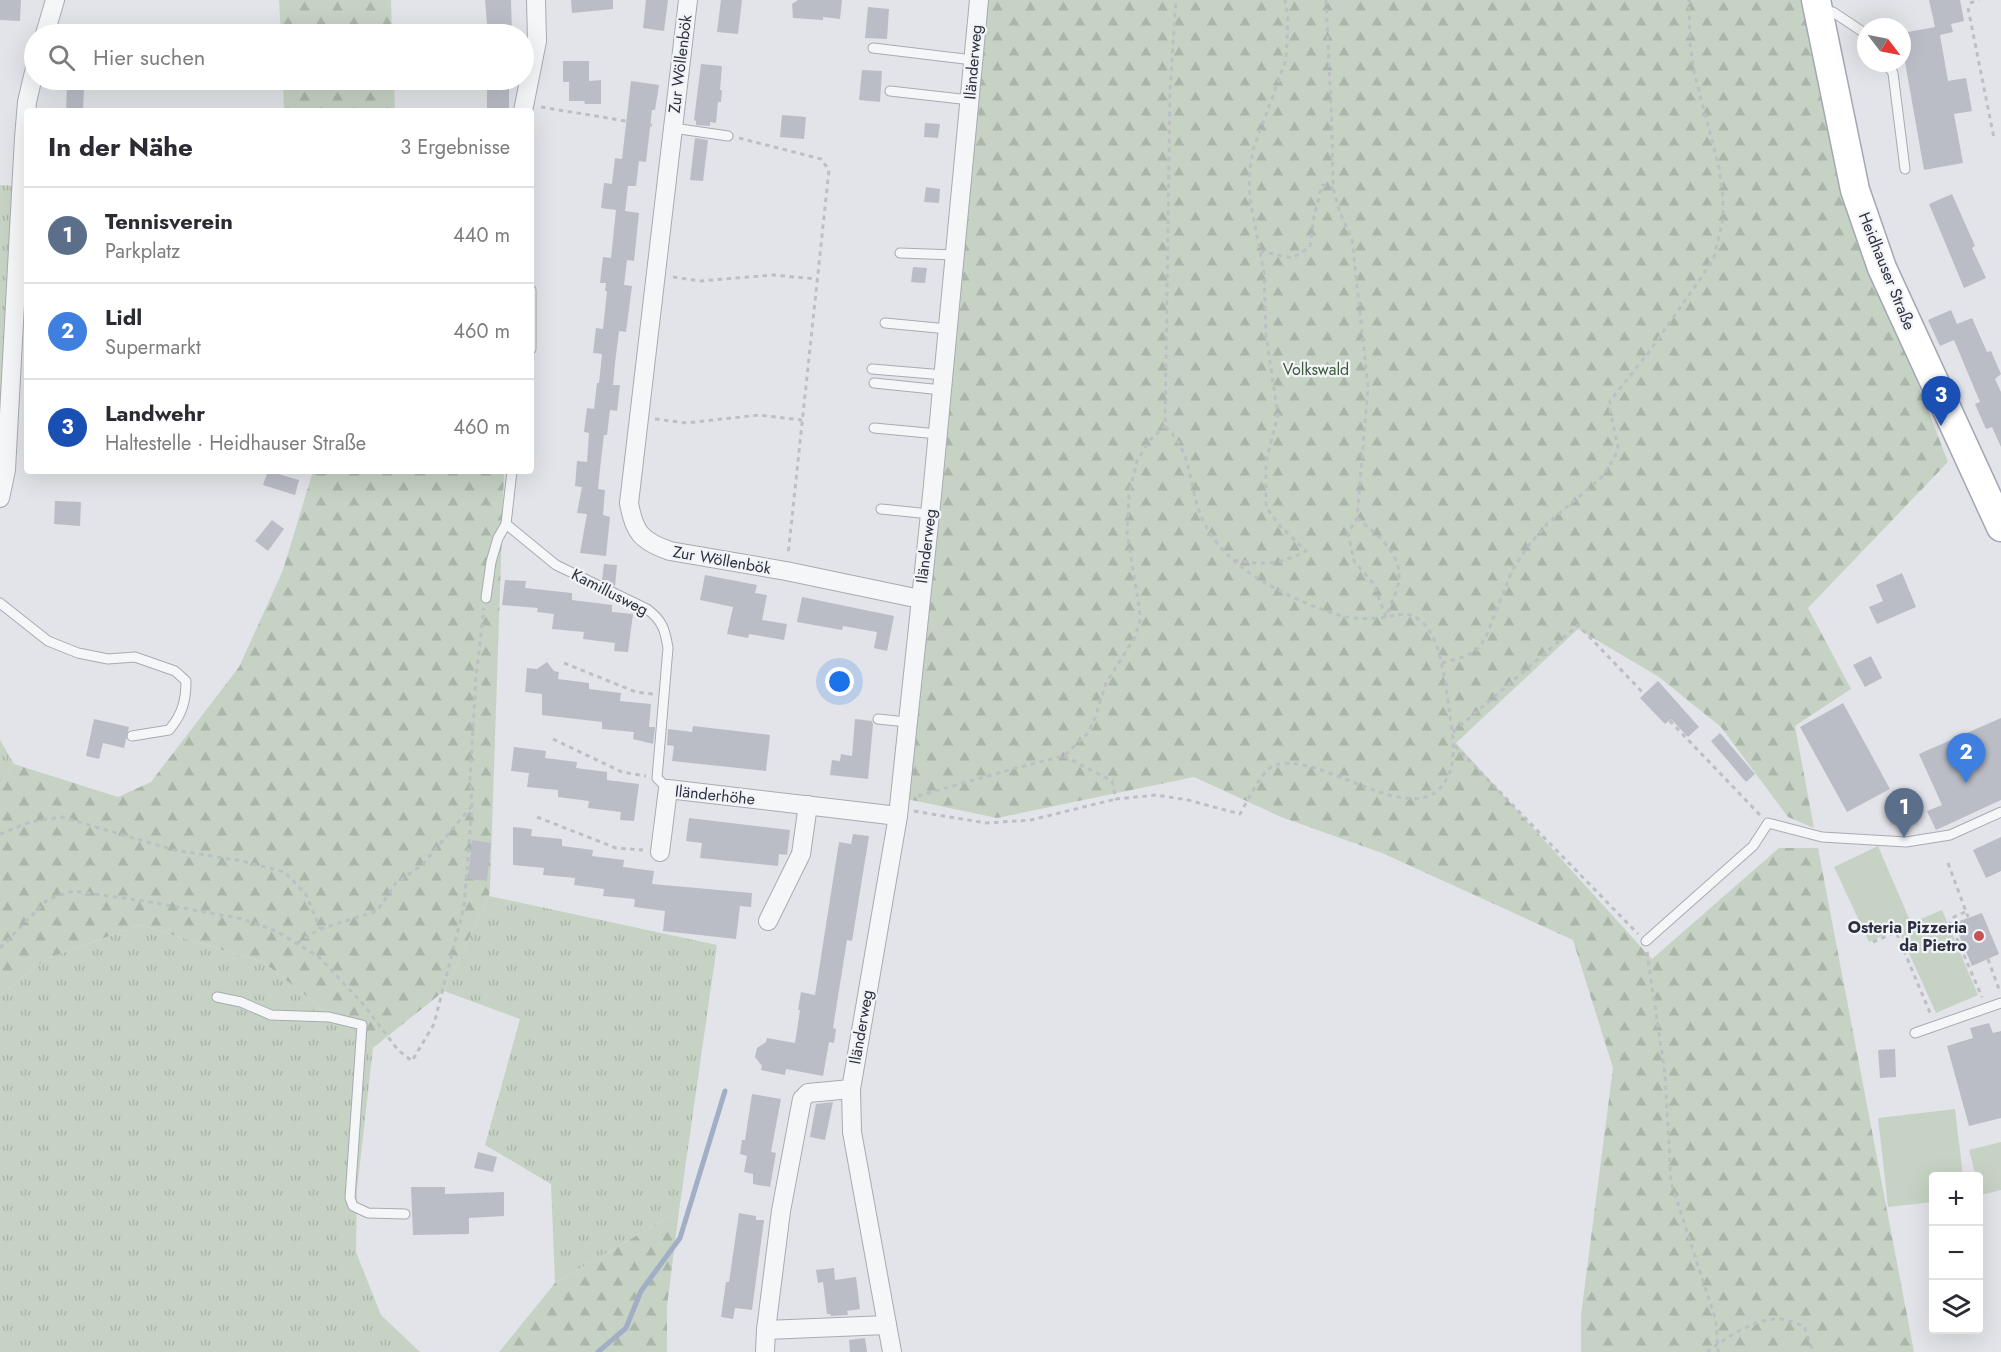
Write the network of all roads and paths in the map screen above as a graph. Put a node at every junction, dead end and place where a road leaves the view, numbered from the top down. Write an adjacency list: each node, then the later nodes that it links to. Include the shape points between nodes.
1 (55, 0): 13 (street)
2 (536, 0): 16 (street)
3 (688, 0): 26 (street, Zur Wöllenbök)
4 (979, 0): 17 (street, Iländerweg)
5 (1176, 0): 45 (path, via 1170,90)
6 (1285, 0): 32 (path, via 1286,60 1253,150 1249,176)
7 (1328, 0): 31 (path)
8 (1689, 0): 62 (path, via 1694,72 1723,199 1724,220 1714,257 1677,314 1610,401 1618,447 1614,459 1601,478 1548,523 1527,548 1512,571 1485,639 1476,651)
9 (1979, 0): 10 (path)
10 (1970, 3)
11 (1817, 5): 14 (lane); 52 (main road, Heidhauser Straße, via 1855,190 1882,268)
12 (1968, 8): 29 (path)
13 (48, 24)
14 (1857, 28)
15 (873, 48): 17 (lane)
16 (534, 55)
17 (973, 60): 22 (street, Iländerweg)
18 (1892, 72): 30 (lane)
19 (30, 90): 24 (street)
20 (527, 90): 23 (street)
21 (890, 91): 22 (lane)
22 (970, 100): 34 (street, Iländerweg)
23 (524, 107)
24 (26, 108)
25 (534, 108): 26 (path, Zur Wöllenbök)
26 (673, 128): 27 (lane, Zur Wöllenbök); 35 (street, Zur Wöllenbök)
27 (728, 136): 36 (path, Zur Wöllenbök, via 821,159 826,164 829,170)
28 (24, 138): 37 (street)
29 (1994, 138)
30 (1905, 170)
31 (1333, 188): 32 (path, via 1322,185 1310,247 1292,258); 53 (path, via 1352,239 1368,387)
32 (1260, 251): 55 (path, via 1266,336 1278,415 1266,461 1266,507 1306,551 1285,562 1254,564)
33 (900, 253): 34 (lane)
34 (955, 255): 39 (street, Iländerweg)
35 (656, 275): 36 (path, via 701,281 773,274); 43 (street, Zur Wöllenbök)
36 (817, 279): 44 (path, Zur Wöllenbök)
37 (22, 280): 49 (street, via 6,470)
38 (885, 323): 39 (lane)
39 (948, 329): 42 (street, Iländerweg)
40 (872, 369): 42 (lane)
41 (874, 383): 42 (lane)
42 (943, 383): 47 (street, Iländerweg)
43 (639, 417): 44 (path, via 687,423 759,416); 56 (street, Zur Wöllenbök, via 628,503 633,523 642,536 670,551)
44 (802, 420): 56 (path, Zur Wöllenbök)
45 (1165, 426): 55 (path, via 1177,437 1185,454 1198,508 1208,530); 70 (path, via 1149,441 1137,461 1129,495 1127,533 1140,621 1135,637 1106,683 1087,734)
46 (873, 428): 47 (lane)
47 (938, 434): 51 (street, Iländerweg)
48 (512, 474): 54 (lane)
49 (0, 498)
50 (881, 510): 51 (lane)
51 (930, 514): 58 (street, Iländerweg)
52 (1998, 515)
53 (1357, 518): 60 (path, via 1348,533 1354,561 1373,584); 60 (path, via 1381,538 1395,557 1399,578)
54 (506, 524): 57 (lane, via 491,562); 63 (lane, Kamillusweg, via 556,565 659,618 668,648)
55 (1233, 560): 60 (path, via 1298,600 1348,617)
56 (786, 571): 58 (street, Zur Wöllenbök)
57 (486, 598): 74 (path, via 476,677)
58 (920, 599): 65 (street, Iländerweg)
59 (0, 603): 67 (lane, via 48,640 78,653 108,659 135,657 175,671 186,681 180,717 169,730)
60 (1386, 617): 62 (path, via 1408,614 1422,622)
61 (564, 663): 63 (path, via 636,692)
62 (1442, 663): 66 (path)
63 (663, 696): 71 (lane, Kamillusweg)
64 (878, 719): 65 (lane)
65 (908, 722): 75 (street, Iländerweg)
66 (1453, 732): 69 (path); 78 (path, via 1578,625)
67 (132, 736)
68 (554, 739): 71 (path, Iländerhöhe, via 622,772)
69 (1455, 746): 72 (path, via 1445,784 1430,797 1411,800 1290,762 1271,767 1240,814 1156,795); 86 (path)
70 (1064, 756): 72 (path, via 1112,781); 75 (path, via 967,781)
71 (662, 783): 73 (street, Iländerhöhe); 80 (street, Iländerhöhe)
72 (1116, 799): 75 (path, via 1031,820 986,823)
73 (808, 805): 75 (street, Iländerhöhe); 84 (street, via 801,854)
74 (472, 806): 85 (path, via 422,865 396,883 377,910); 88 (path, via 464,907 434,1024 412,1061 398,1050 363,1004 319,957)
75 (899, 809): 97 (street, Iländerweg)
76 (2001, 812): 78 (lane, via 1950,835 1906,842 1822,837)
77 (537, 817): 80 (path, via 616,848)
78 (1768, 823): 86 (lane, via 1753,846)
79 (0, 834): 85 (path, via 30,822 62,817 174,850 285,872 307,896)
80 (660, 852)
81 (1948, 863): 82 (path)
82 (1965, 912): 83 (path); 94 (path, via 1950,923)
83 (1968, 917)
84 (768, 921)
85 (320, 929): 88 (path)
86 (1646, 941): 101 (path, via 1665,1074 1671,1182 1710,1300)
87 (1873, 942): 95 (path, via 1896,932)
88 (297, 943): 89 (path, via 243,920 73,891 48,899)
89 (0, 948)
90 (1988, 959): 91 (path)
91 (1999, 989)
92 (217, 997): 98 (lane, via 271,1015 329,1017 362,1025 350,1198 353,1206 368,1213)
93 (2001, 1003): 94 (lane)
94 (1986, 1008): 95 (lane)
95 (1936, 1025): 96 (lane)
96 (1915, 1033)
97 (851, 1089): 99 (street, Iländerweg, via 852,1132); 100 (street, via 808,1093 802,1099 781,1211)
98 (405, 1214)
99 (887, 1325): 100 (street); 103 (street, Iländerweg)
100 (766, 1330): 102 (street)
101 (1718, 1343): 104 (path); 105 (path); 106 (path, via 1752,1324 1780,1319 1804,1326)
102 (765, 1352)
103 (892, 1352)
104 (1707, 1352)
105 (1718, 1352)
106 (1813, 1352)

